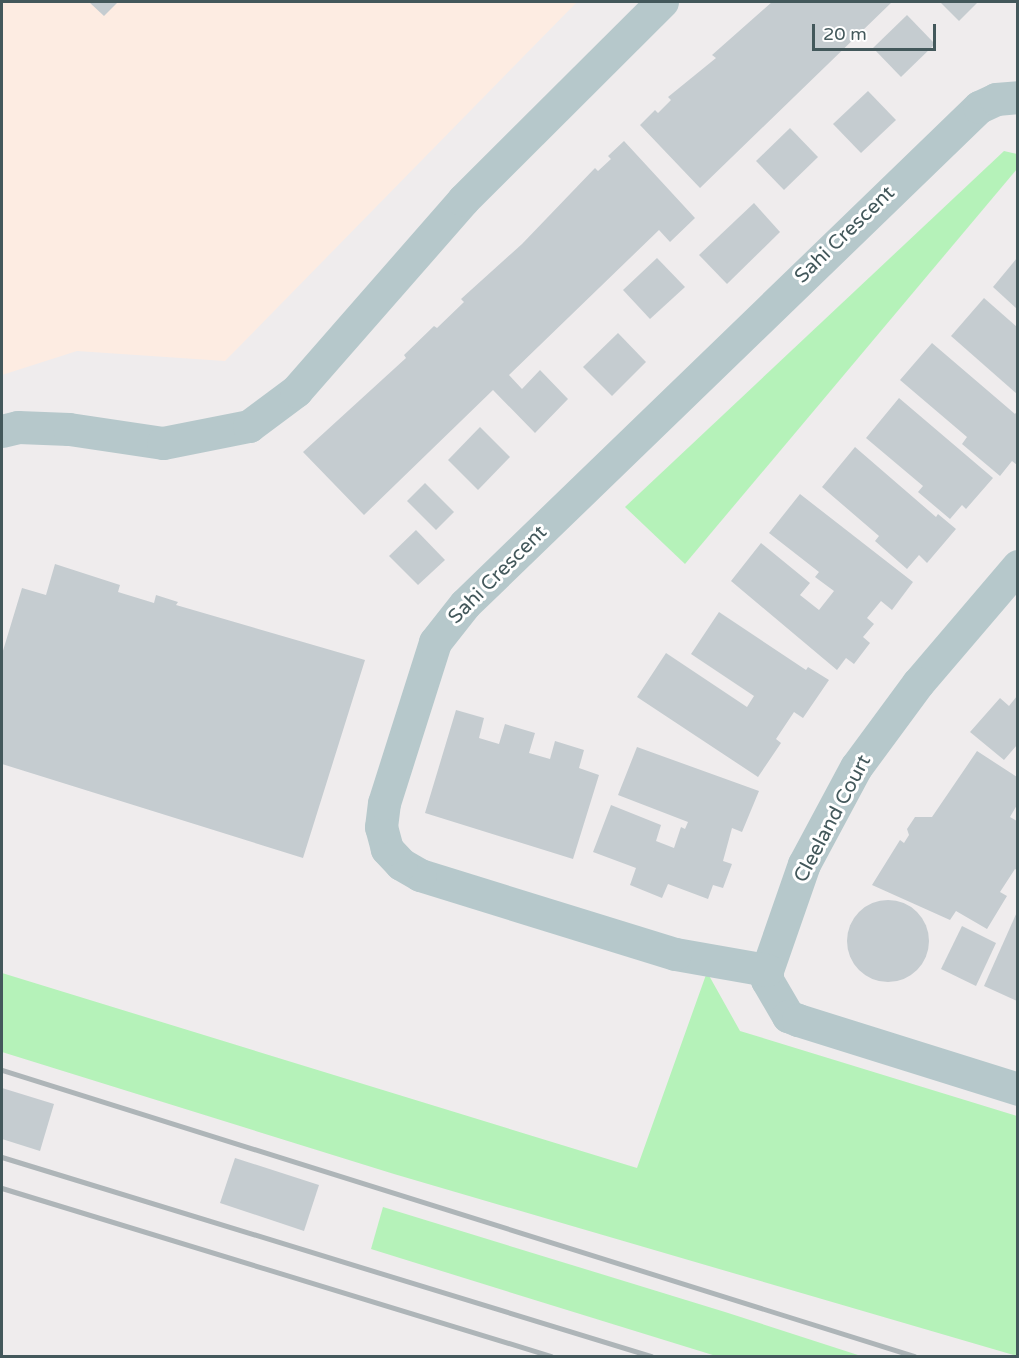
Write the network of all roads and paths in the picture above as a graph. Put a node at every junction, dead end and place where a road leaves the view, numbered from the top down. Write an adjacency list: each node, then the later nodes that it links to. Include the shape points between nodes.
1 (662, 2): 3 (street, via 463,200 296,391 249,426 163,443 69,429 18,427)
2 (1017, 97): 5 (street, Sahi Crescent, via 989,102 965,120 465,604 435,642 384,804 381,827 387,849 401,864 420,875 675,954)
3 (2, 431)
4 (1017, 566): 5 (street, Cleeland Court, via 918,683 856,767 804,864)
5 (767, 970): 6 (street, via 767,980 788,1016 823,1031)
6 (1017, 1089)

